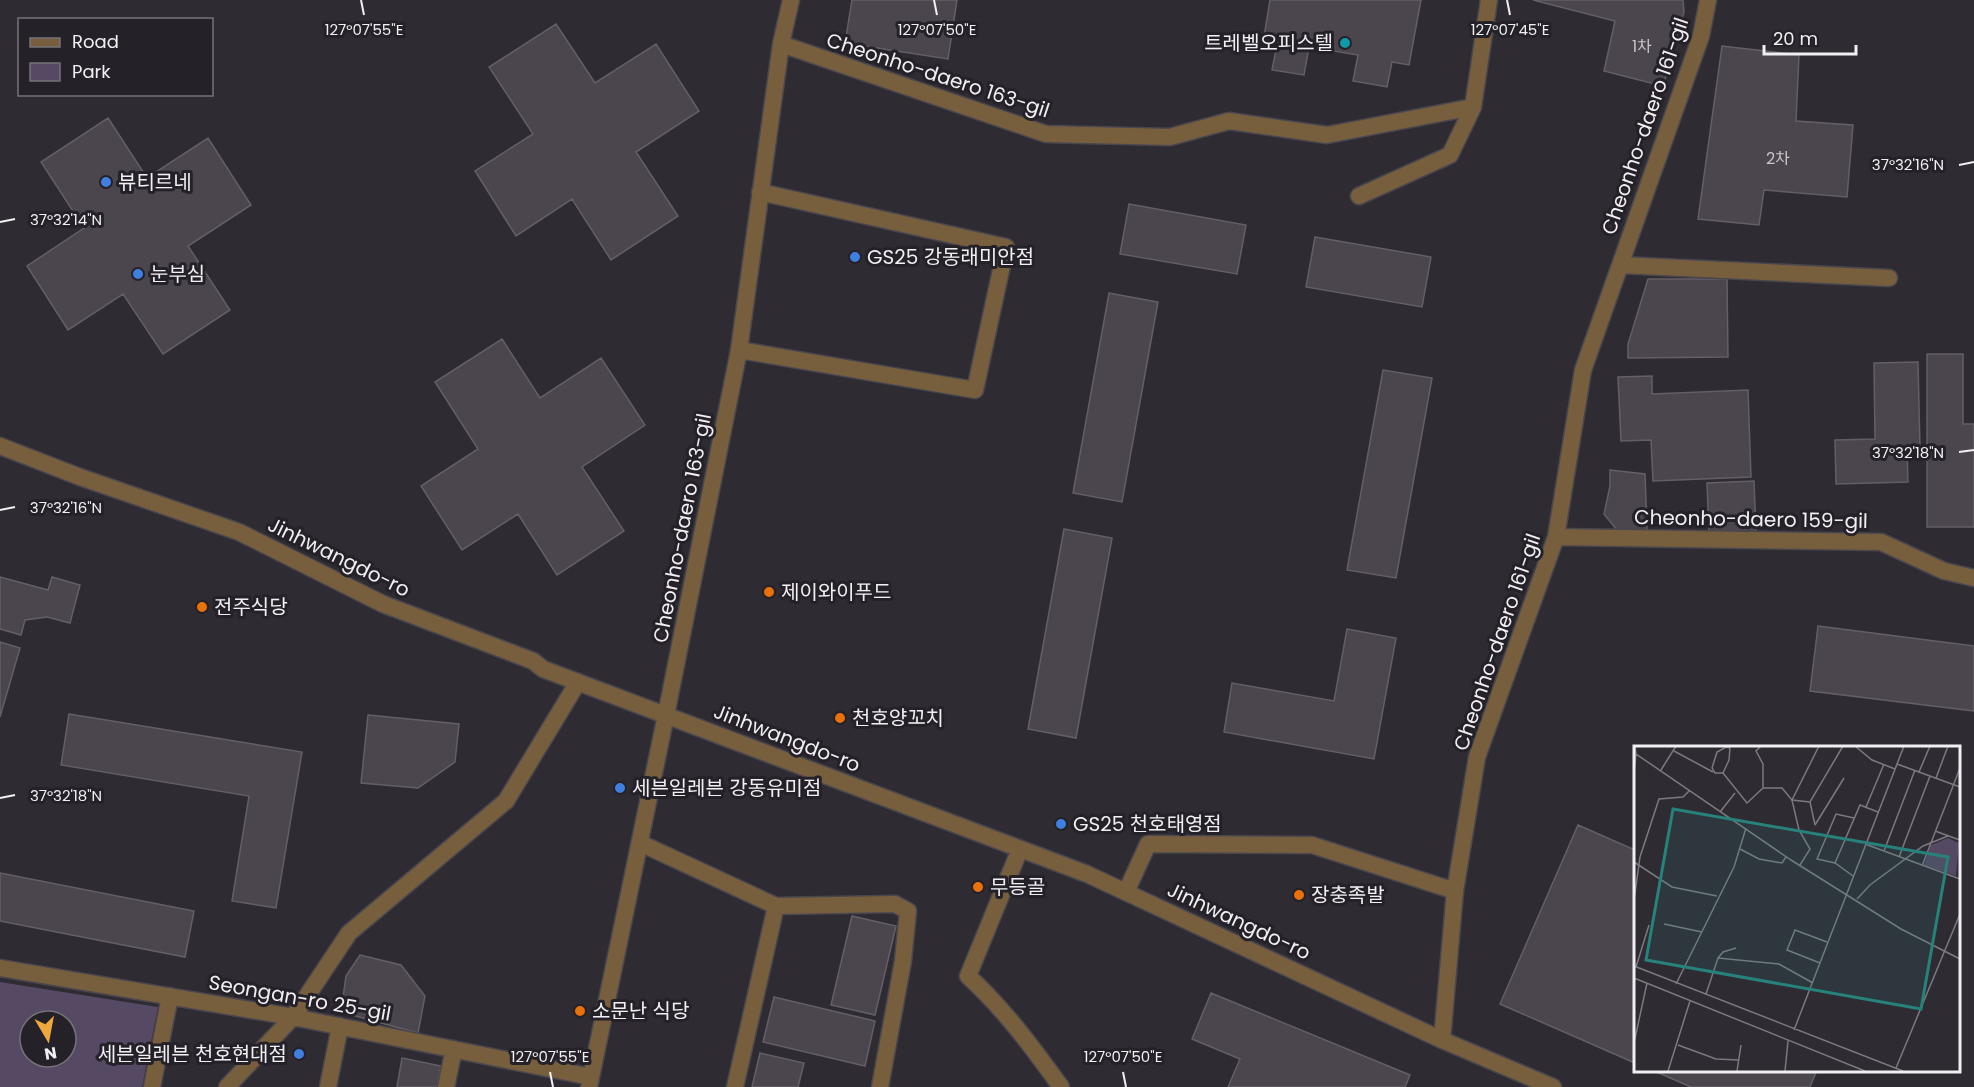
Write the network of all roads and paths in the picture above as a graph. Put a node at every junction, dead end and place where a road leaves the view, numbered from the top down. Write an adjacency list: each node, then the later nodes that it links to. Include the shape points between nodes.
1 (791, 0): 4 (street, Cheonho-daero 163-gil)
2 (1489, 0): 5 (street)
3 (1708, 0): 8 (street, Cheonho-daero 161-gil, via 1701,36)
4 (781, 44): 5 (street, Cheonho-daero 163-gil, via 1046,134 1170,138 1229,121 1327,135); 6 (street, Cheonho-daero 163-gil)
5 (1473, 107): 7 (street, via 1450,155)
6 (760, 192): 10 (street, Cheonho-daero 163-gil); 10 (street, via 1006,247 975,390)
7 (1359, 196)
8 (1620, 265): 9 (street, Cheonho-daero 161-gil); 12 (street, Cheonho-daero 161-gil, via 1583,370)
9 (1889, 278)
10 (739, 350): 15 (street, Cheonho-daero 163-gil)
11 (0, 446): 14 (street, Jinhwangdo-ro, via 239,532 383,604)
12 (1556, 537): 13 (street, Cheonho-daero 159-gil, via 1881,542 1944,571); 18 (street, Cheonho-daero 161-gil, via 1477,756)
13 (1974, 578)
14 (578, 682): 15 (street, Jinhwangdo-ro); 23 (street, via 506,801 349,933)
15 (666, 715): 16 (street, Cheonho-daero 163-gil); 17 (street, Jinhwangdo-ro)
16 (640, 843): 20 (street); 27 (street, Cheonho-daero 163-gil)
17 (1020, 849): 19 (street, Jinhwangdo-ro); 34 (street, via 968,976 1029,1042)
18 (1455, 891): 19 (street, via 1312,845 1148,844); 25 (street, Cheonho-daero 161-gil)
19 (1126, 892): 25 (street, Jinhwangdo-ro)
20 (776, 906): 32 (street); 33 (street, via 895,904 908,911)
21 (0, 968): 22 (street, Seongan-ro 25-gil)
22 (170, 996): 23 (street, Seongan-ro 25-gil); 28 (street)
23 (293, 1017): 24 (street, Seongan-ro 25-gil); 29 (street)
24 (340, 1026): 26 (street, Seongan-ro 25-gil); 30 (street)
25 (1442, 1040): 35 (street, Jinhwangdo-ro)
26 (454, 1049): 27 (street, Seongan-ro 25-gil); 31 (street)
27 (590, 1082)
28 (152, 1087)
29 (227, 1087)
30 (328, 1087)
31 (446, 1087)
32 (735, 1087)
33 (880, 1087)
34 (1061, 1087)
35 (1553, 1087)

